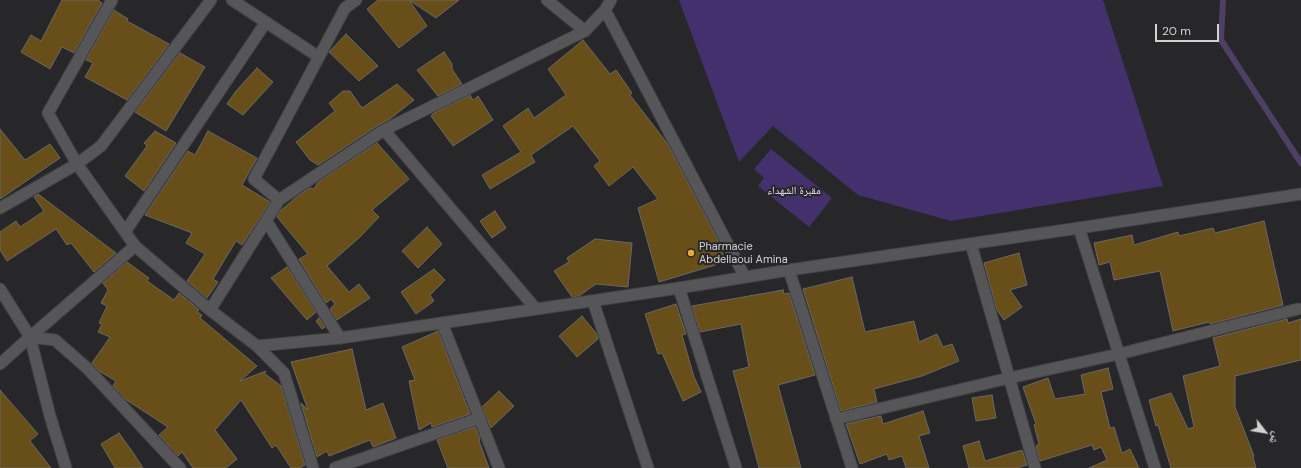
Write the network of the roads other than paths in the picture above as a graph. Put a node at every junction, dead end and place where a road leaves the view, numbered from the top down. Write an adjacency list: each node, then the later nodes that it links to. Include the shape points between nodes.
1 (112, 0): 11 (street, via 48,113)
2 (211, 0): 11 (street, via 100,146)
3 (232, 0): 7 (street)
4 (356, 0): 9 (street, via 345,8)
5 (547, 0): 8 (street)
6 (608, 5): 8 (street); 21 (street)
7 (266, 22): 9 (street); 17 (street)
8 (585, 31): 10 (street)
9 (319, 57): 13 (street, via 254,179)
10 (384, 130): 13 (street); 25 (street)
11 (77, 164): 14 (street); 17 (street)
12 (1301, 194): 16 (street)
13 (279, 200): 15 (street)
14 (0, 208)
15 (267, 222): 27 (street); 30 (street)
16 (1079, 228): 18 (street); 32 (street)
17 (125, 232): 19 (street)
18 (971, 244): 20 (street); 34 (street)
19 (134, 246): 27 (street); 29 (street)
20 (789, 270): 21 (street); 36 (street)
21 (745, 277): 22 (street)
22 (679, 288): 24 (street); 43 (street)
23 (0, 289): 29 (street)
24 (593, 301): 25 (street); 42 (street)
25 (536, 309): 28 (street)
26 (1298, 309): 32 (street)
27 (210, 310): 31 (street)
28 (442, 323): 30 (street); 35 (street)
29 (30, 337): 33 (street); 37 (street); 38 (street, via 55,340 87,368)
30 (340, 338): 31 (street)
31 (257, 346): 39 (street, via 284,374)
32 (1119, 354): 34 (street); 46 (street)
33 (0, 364)
34 (1009, 378): 36 (street); 45 (street)
35 (480, 418): 40 (street); 41 (street)
36 (836, 419): 44 (street)
37 (66, 468)
38 (180, 468)
39 (313, 468)
40 (335, 468)
41 (499, 468)
42 (648, 468)
43 (736, 468)
44 (852, 468)
45 (1035, 468)
46 (1155, 468)

